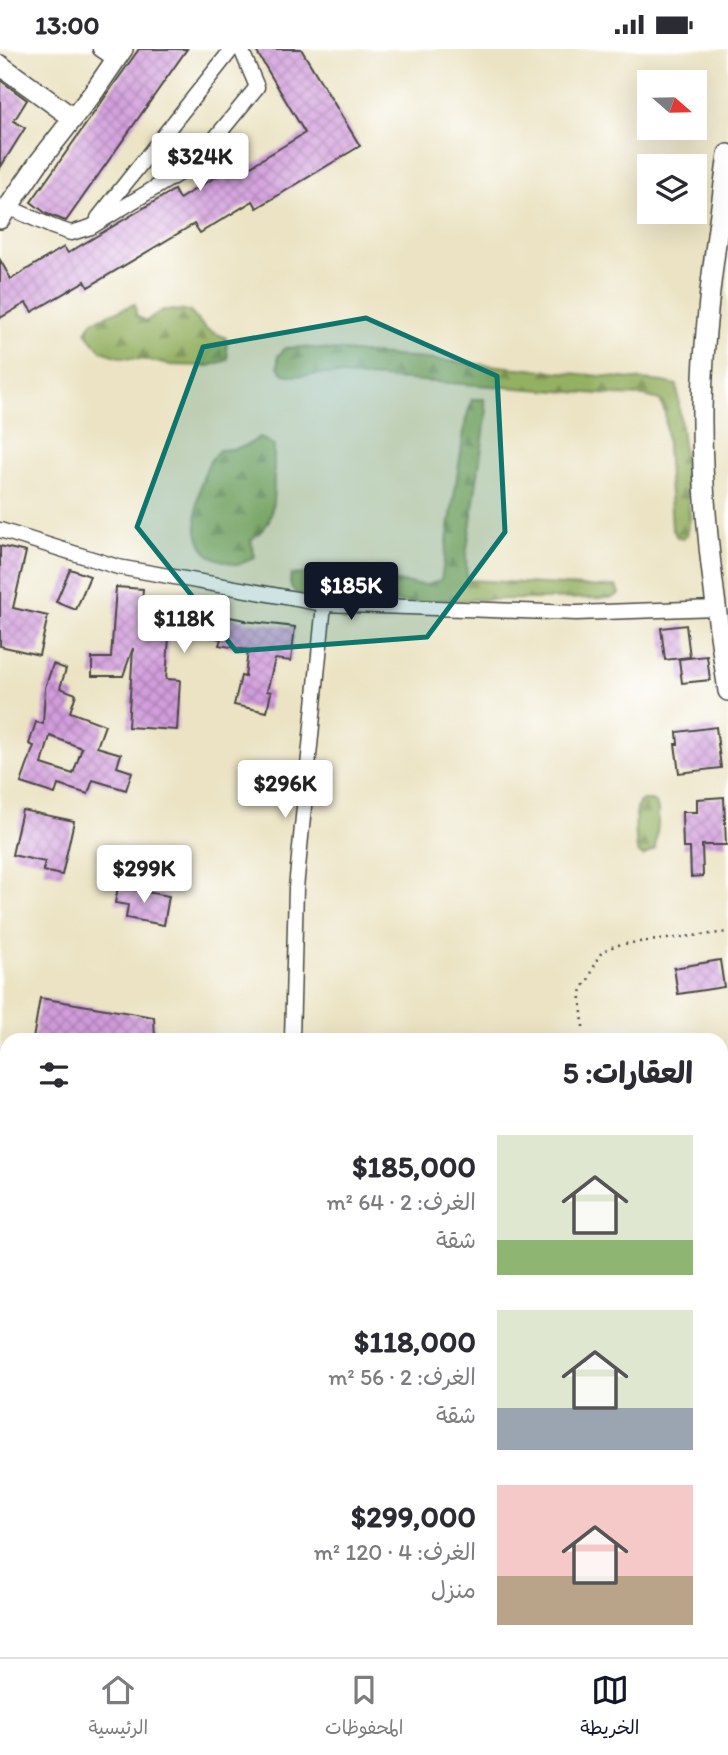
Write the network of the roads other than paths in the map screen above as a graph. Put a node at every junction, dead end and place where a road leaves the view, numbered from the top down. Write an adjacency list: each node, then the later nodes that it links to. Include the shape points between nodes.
1 (232, 49): 8 (street)
2 (241, 49): 8 (street, via 257,87 194,164)
3 (113, 53): 5 (main road)
4 (0, 65): 5 (main road)
5 (73, 118): 7 (main road)
6 (728, 154): 10 (main road, via 705,338 702,408 704,493)
7 (4, 213): 8 (street, via 71,233)
8 (91, 227)
9 (0, 530): 11 (street, via 118,567)
10 (721, 582): 12 (main road)
11 (324, 604): 12 (street, via 576,613); 14 (street, via 296,888)
12 (716, 608): 13 (main road)
13 (728, 691)
14 (292, 1033)

